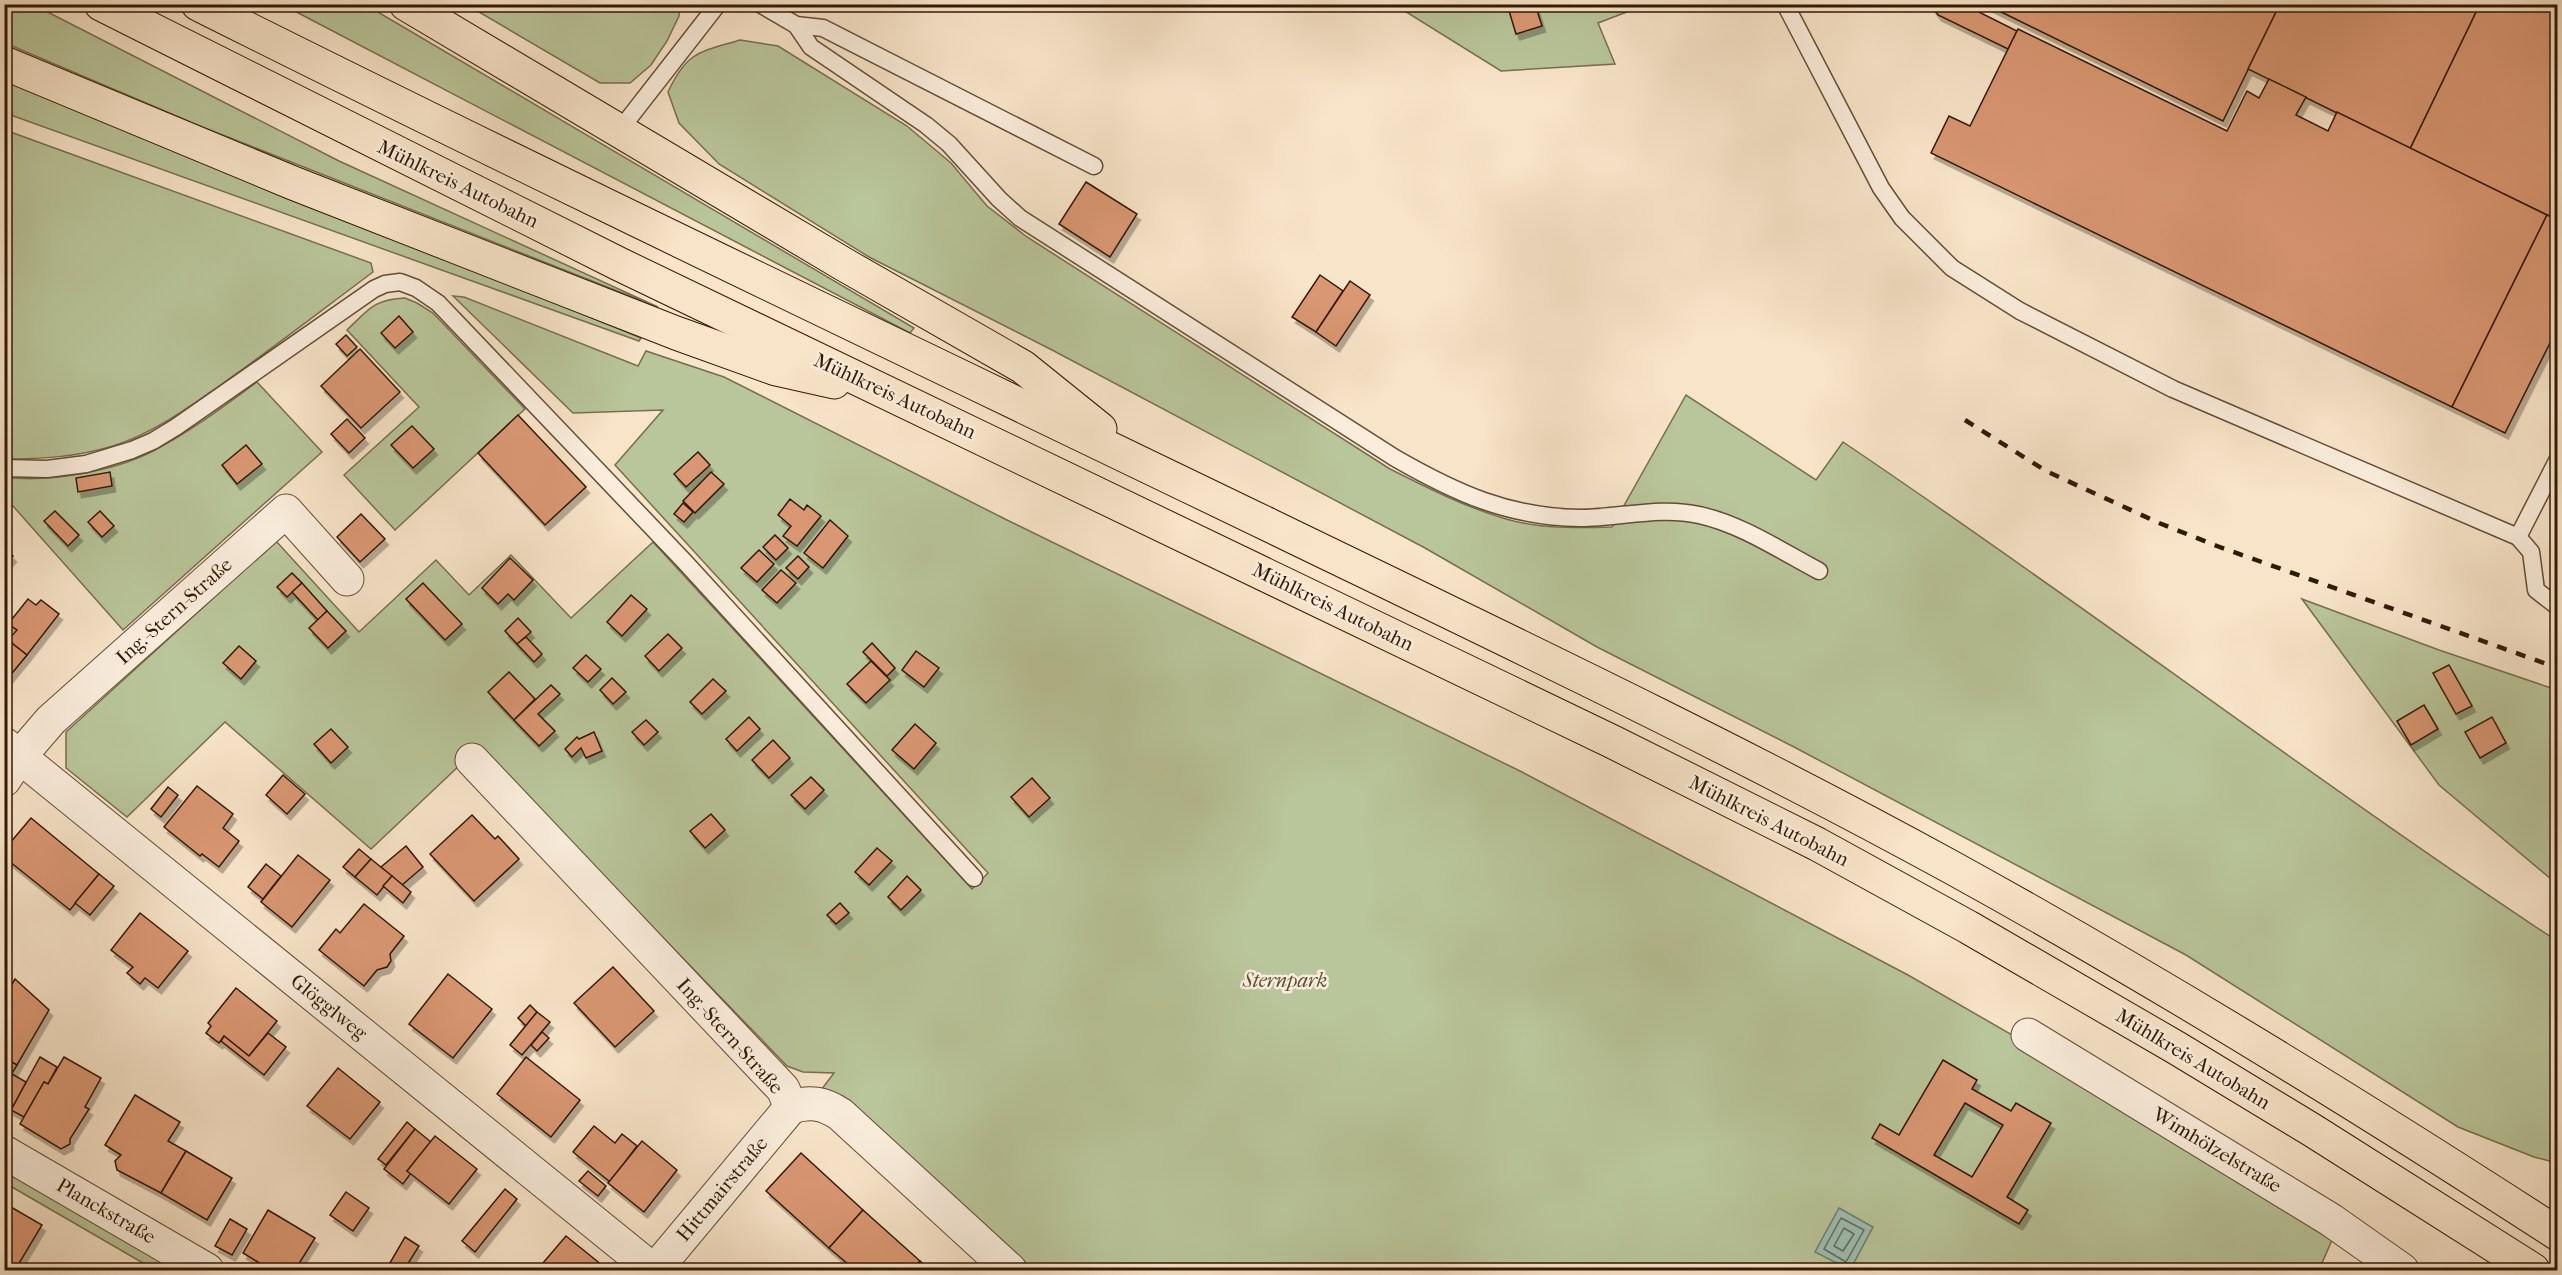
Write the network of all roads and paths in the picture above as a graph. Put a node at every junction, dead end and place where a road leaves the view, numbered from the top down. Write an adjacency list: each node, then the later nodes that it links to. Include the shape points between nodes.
1 (100, 4): 11 (highway, Mühlkreis Autobahn, via 578,243)
2 (198, 4): 13 (highway, via 641,224)
3 (406, 4): 9 (highway)
4 (718, 4): 9 (lane)
5 (760, 4): 7 (lane)
6 (1785, 4): 15 (lane, via 1881,188 1902,218 1952,268 2029,316 2173,389)
7 (796, 25): 10 (lane, via 823,28); 16 (lane, via 811,46 949,144 1020,218 1395,458 1450,489 1490,504 1541,516 1582,518 1671,511 1699,515 1737,528)
8 (4, 63): 11 (highway, via 293,183 676,333 777,369)
9 (618, 131): 13 (highway, via 1023,367)
10 (1094, 166)
11 (895, 395): 30 (highway, Mühlkreis Autobahn, via 1816,844 2185,1053)
12 (2558, 459): 15 (lane)
13 (1146, 466): 25 (highway, via 1634,704 1947,865 2201,1010 2392,1126)
14 (4, 468): 21 (lane, via 86,464 132,450 176,427 374,289 393,282 417,288 438,303 503,368)
15 (2518, 537): 18 (lane, via 2530,552 2536,590)
16 (1819, 571)
17 (346, 579): 19 (street, Ing.-Stern-Straße, via 286,511)
18 (2558, 607)
19 (10, 760): 27 (street, Glögglweg)
20 (472, 760): 23 (street, Ing.-Stern-Straße, via 783,1089)
21 (974, 878)
22 (2028, 1035): 29 (street, Wimhölzelstraße, via 2331,1220)
23 (790, 1107): 27 (street, Hittmairstraße); 28 (street, Ing.-Stern-Straße, via 812,1102 840,1114)
24 (4, 1152): 26 (street, Planckstraße)
25 (2558, 1234)
26 (207, 1270)
27 (654, 1270)
28 (1010, 1270)
29 (2402, 1270)
30 (2533, 1270)

